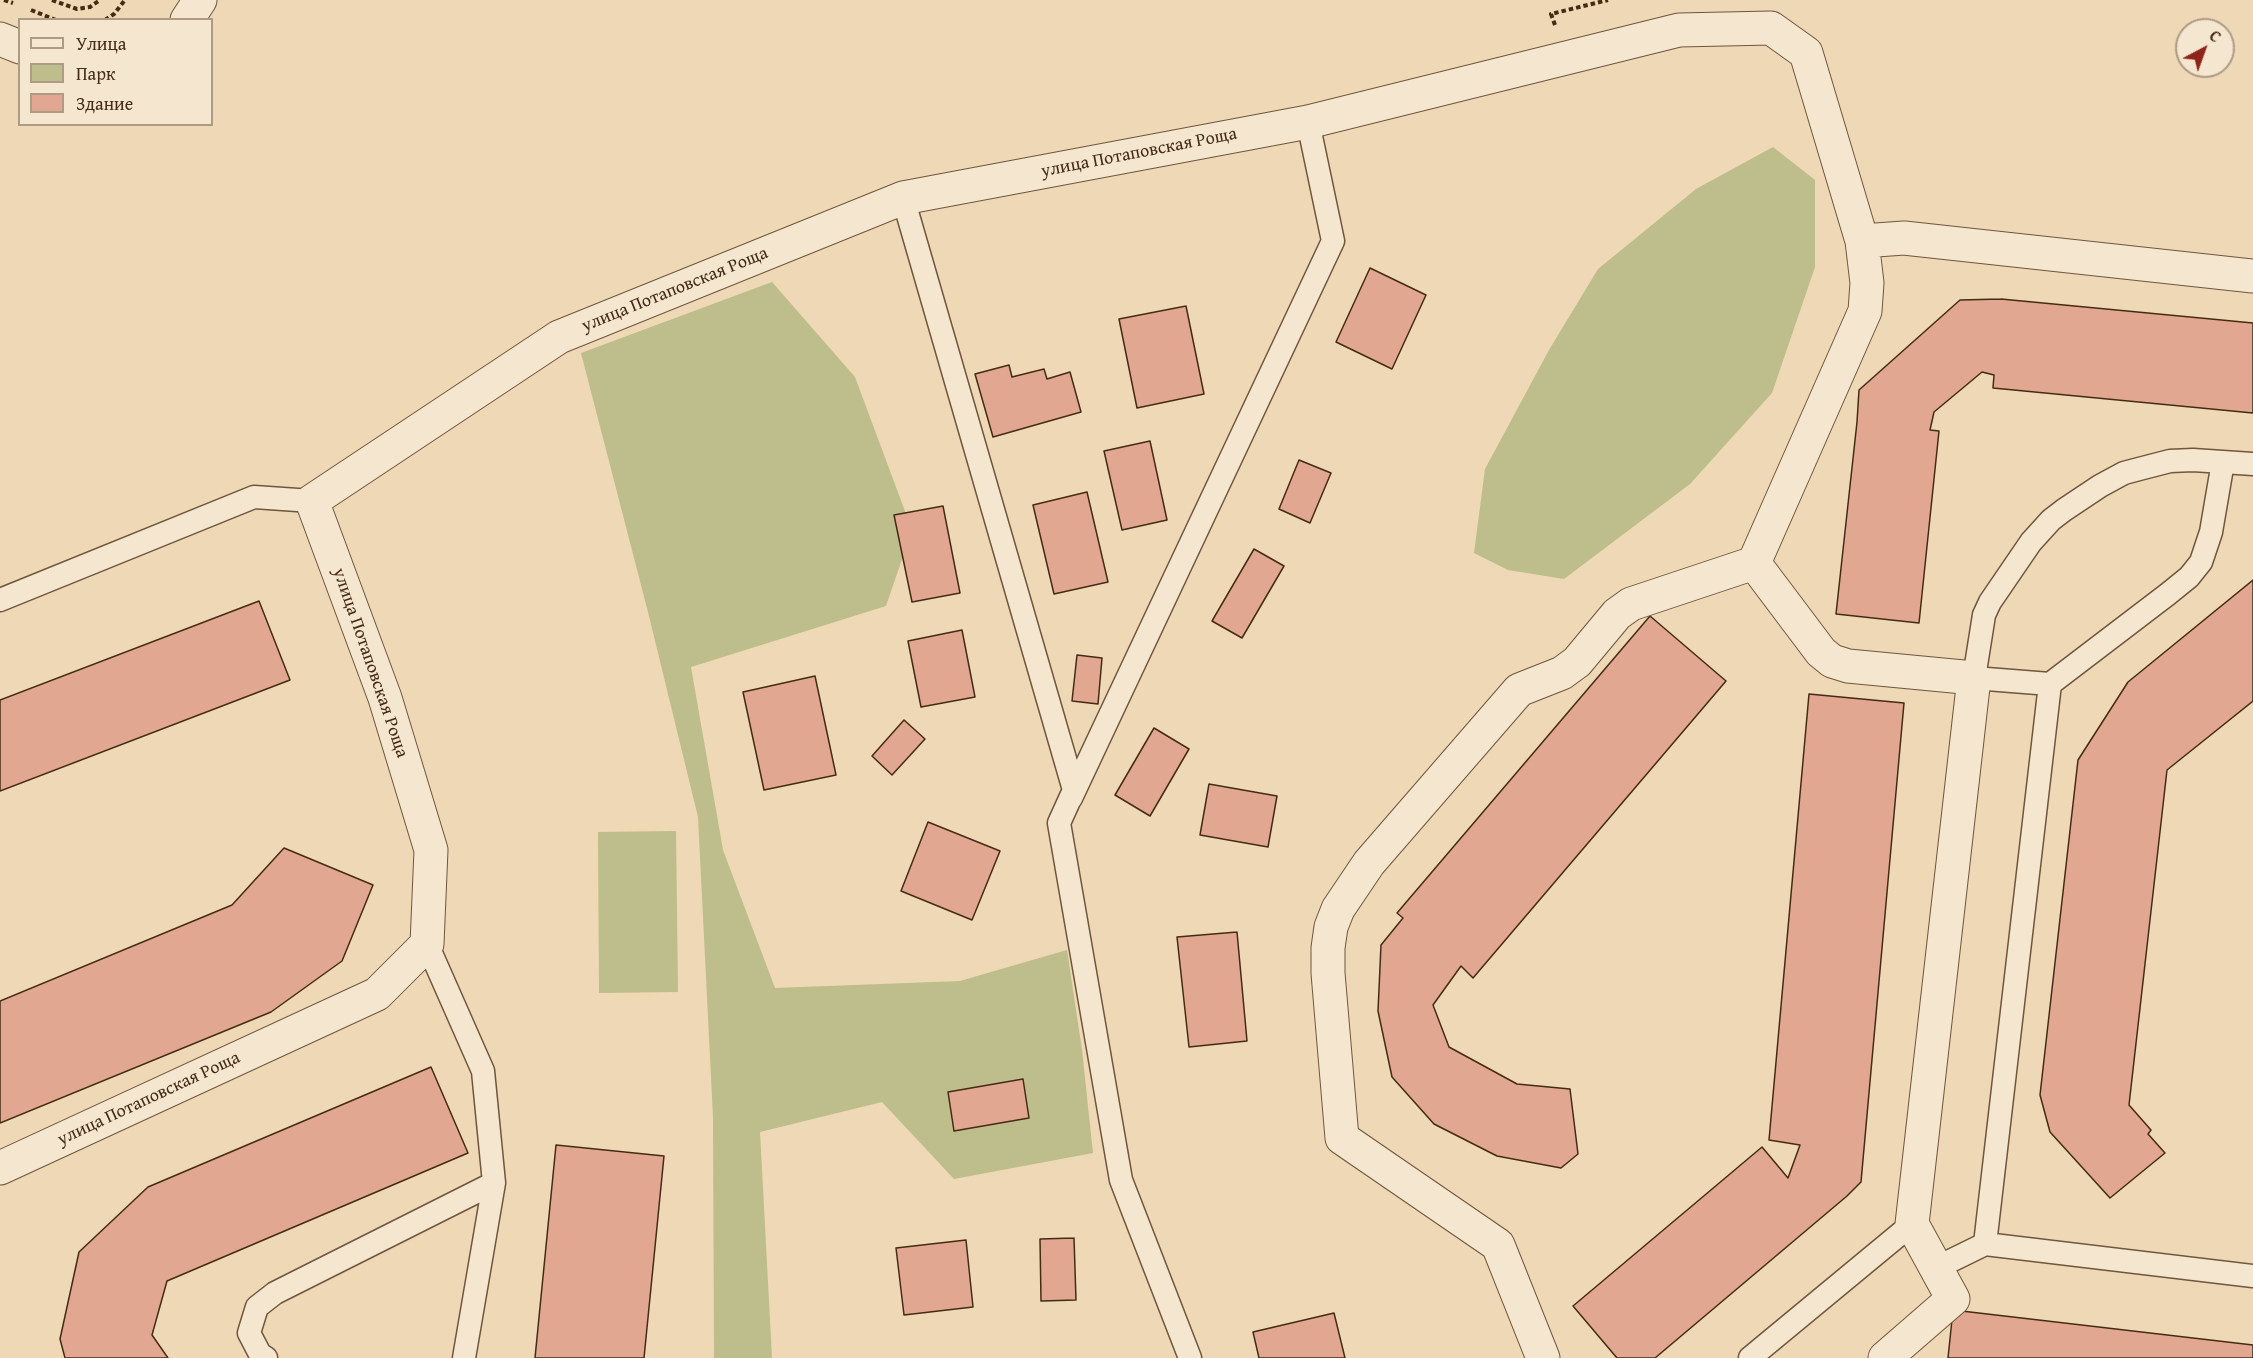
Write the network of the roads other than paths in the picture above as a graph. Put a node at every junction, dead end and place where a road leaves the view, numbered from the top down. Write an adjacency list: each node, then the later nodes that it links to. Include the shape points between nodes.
1 (200, 0): 2 (street)
2 (188, 18)
3 (0, 39): 4 (street)
4 (18, 46)
5 (1308, 122): 6 (street, улица Потаповская Роща); 7 (street, улица Потаповская Роща, via 1679,30 1771,28 1806,53); 16 (lane, via 1333,241)
6 (903, 198): 11 (street, улица Потаповская Роща, via 559,336); 16 (lane, via 1074,790)
7 (1862, 241): 8 (street, via 1904,238); 12 (street, улица Потаповская Роща, via 1867,283 1865,310)
8 (2253, 276)
9 (2223, 462): 10 (lane); 14 (lane, via 2170,461 2131,471 2100,486 2051,520 1990,602 1984,615); 15 (lane, via 2211,532 2201,562 2168,594)
10 (2253, 464)
11 (312, 501): 13 (lane, via 254,498); 17 (street, улица Потаповская Роща, via 385,698 431,850)
12 (1754, 563): 14 (street, via 1821,652 1832,661 1848,666); 27 (street, via 1631,604 1617,614 1577,662 1562,673 1519,690 1369,863 1338,909 1332,927 1328,973 1342,1138 1498,1245)
13 (0, 600)
14 (1974, 678): 15 (lane); 20 (street)
15 (2050, 684): 21 (lane)
16 (1059, 823): 26 (lane, via 1121,1180)
17 (427, 944): 18 (street, улица Потаповская Роща, via 377,994); 19 (lane, via 483,1071)
18 (0, 1168)
19 (494, 1183): 24 (lane, via 275,1293 257,1307 249,1333); 25 (lane)
20 (1912, 1224): 22 (street); 28 (lane)
21 (1984, 1244): 22 (lane); 23 (lane)
22 (1936, 1268): 29 (street, via 1953,1299)
23 (2253, 1276)
24 (266, 1358)
25 (464, 1358)
26 (1190, 1358)
27 (1543, 1358)
28 (1750, 1358)
29 (1885, 1358)

